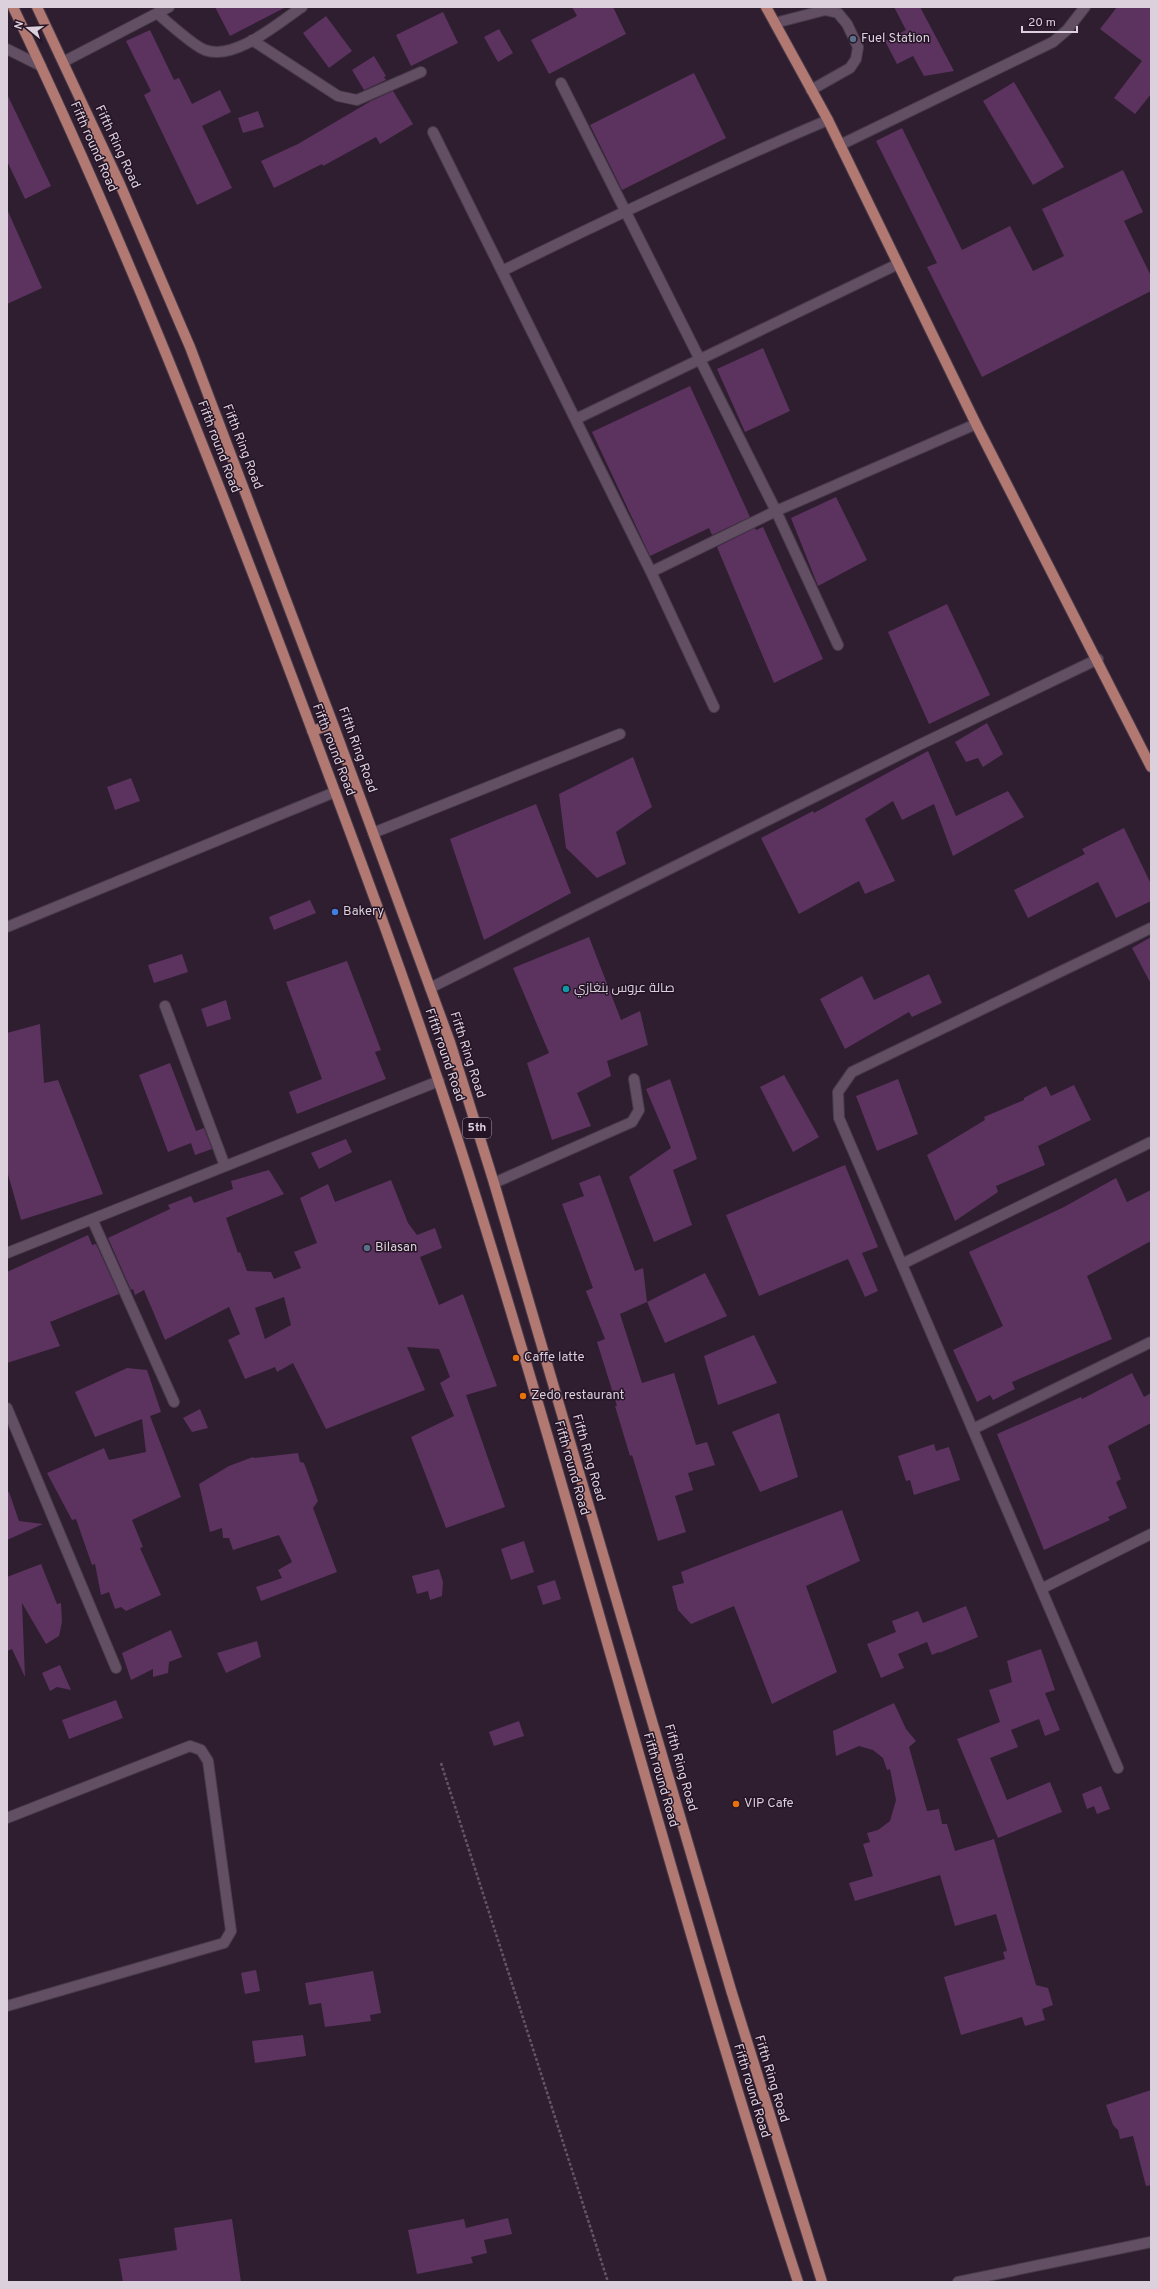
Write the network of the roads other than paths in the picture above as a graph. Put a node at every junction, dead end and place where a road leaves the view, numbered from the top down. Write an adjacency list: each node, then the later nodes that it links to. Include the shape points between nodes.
1 (13, 7): 12 (main road, Fifth round Road / 5th)
2 (37, 7): 11 (main road, Fifth Ring Road / 5th)
3 (169, 7): 7 (street)
4 (302, 7): 9 (street)
5 (766, 7): 8 (main road)
6 (1085, 7): 18 (street, via 1067,30 1053,42)
7 (157, 14): 9 (street, via 205,50 225,53); 11 (street)
8 (775, 23): 15 (main road); 15 (street, via 825,10 838,13 847,24 858,47 856,59 850,68)
9 (252, 40): 13 (street, via 338,96 358,100)
10 (7, 49): 12 (street)
11 (63, 62): 30 (main road, Fifth Ring Road / 5th, via 119,182 190,347)
12 (41, 66): 31 (main road, Fifth round Road / 5th, via 109,214 170,361)
13 (421, 72)
14 (561, 83): 19 (street)
15 (811, 90): 16 (main road)
16 (828, 120): 18 (main road); 19 (street)
17 (433, 132): 21 (street)
18 (840, 145): 20 (main road)
19 (624, 210): 21 (street); 22 (street)
20 (898, 264): 22 (street); 24 (main road)
21 (502, 271): 23 (street)
22 (701, 359): 23 (street); 25 (street)
23 (576, 420): 26 (street)
24 (976, 424): 25 (street); 28 (main road)
25 (776, 511): 26 (street); 27 (street)
26 (651, 572): 29 (street)
27 (838, 645)
28 (1098, 659): 33 (main road); 38 (street, via 912,748)
29 (714, 707)
30 (333, 724): 31 (main road); 35 (main road, Fifth Ring Road / 5th)
31 (312, 731): 34 (main road, Fifth round Road / 5th)
32 (620, 734): 35 (street)
33 (1151, 767)
34 (335, 792): 36 (street); 41 (main road, Fifth round Road / 5th, via 372,888)
35 (373, 832): 38 (main road, Fifth Ring Road / 5th)
36 (7, 927)
37 (1151, 928): 47 (street, via 852,1072 838,1092 839,1118)
38 (430, 988): 44 (main road, Fifth Ring Road / 5th, via 450,1042)
39 (165, 1006): 43 (street)
40 (634, 1079): 44 (street, via 639,1110 632,1122)
41 (439, 1081): 43 (street); 59 (main road, Fifth round Road / 5th, via 569,1507 748,2125)
42 (1151, 1142): 47 (street)
43 (226, 1166): 45 (street)
44 (494, 1183): 60 (main road, Fifth Ring Road / 5th, via 731,1990)
45 (92, 1219): 46 (street); 49 (street)
46 (7, 1253)
47 (902, 1264): 51 (street)
48 (1151, 1342): 51 (street)
49 (174, 1402)
50 (7, 1408): 54 (street)
51 (973, 1429): 53 (street)
52 (1151, 1534): 53 (street)
53 (1041, 1589): 55 (street)
54 (116, 1668)
55 (1118, 1768)
56 (7, 1818): 57 (street, via 190,1746 201,1750 208,1761 231,1931 224,1943)
57 (7, 2006)
58 (1150, 2244): 61 (street)
59 (798, 2282)
60 (822, 2282)
61 (958, 2282)

